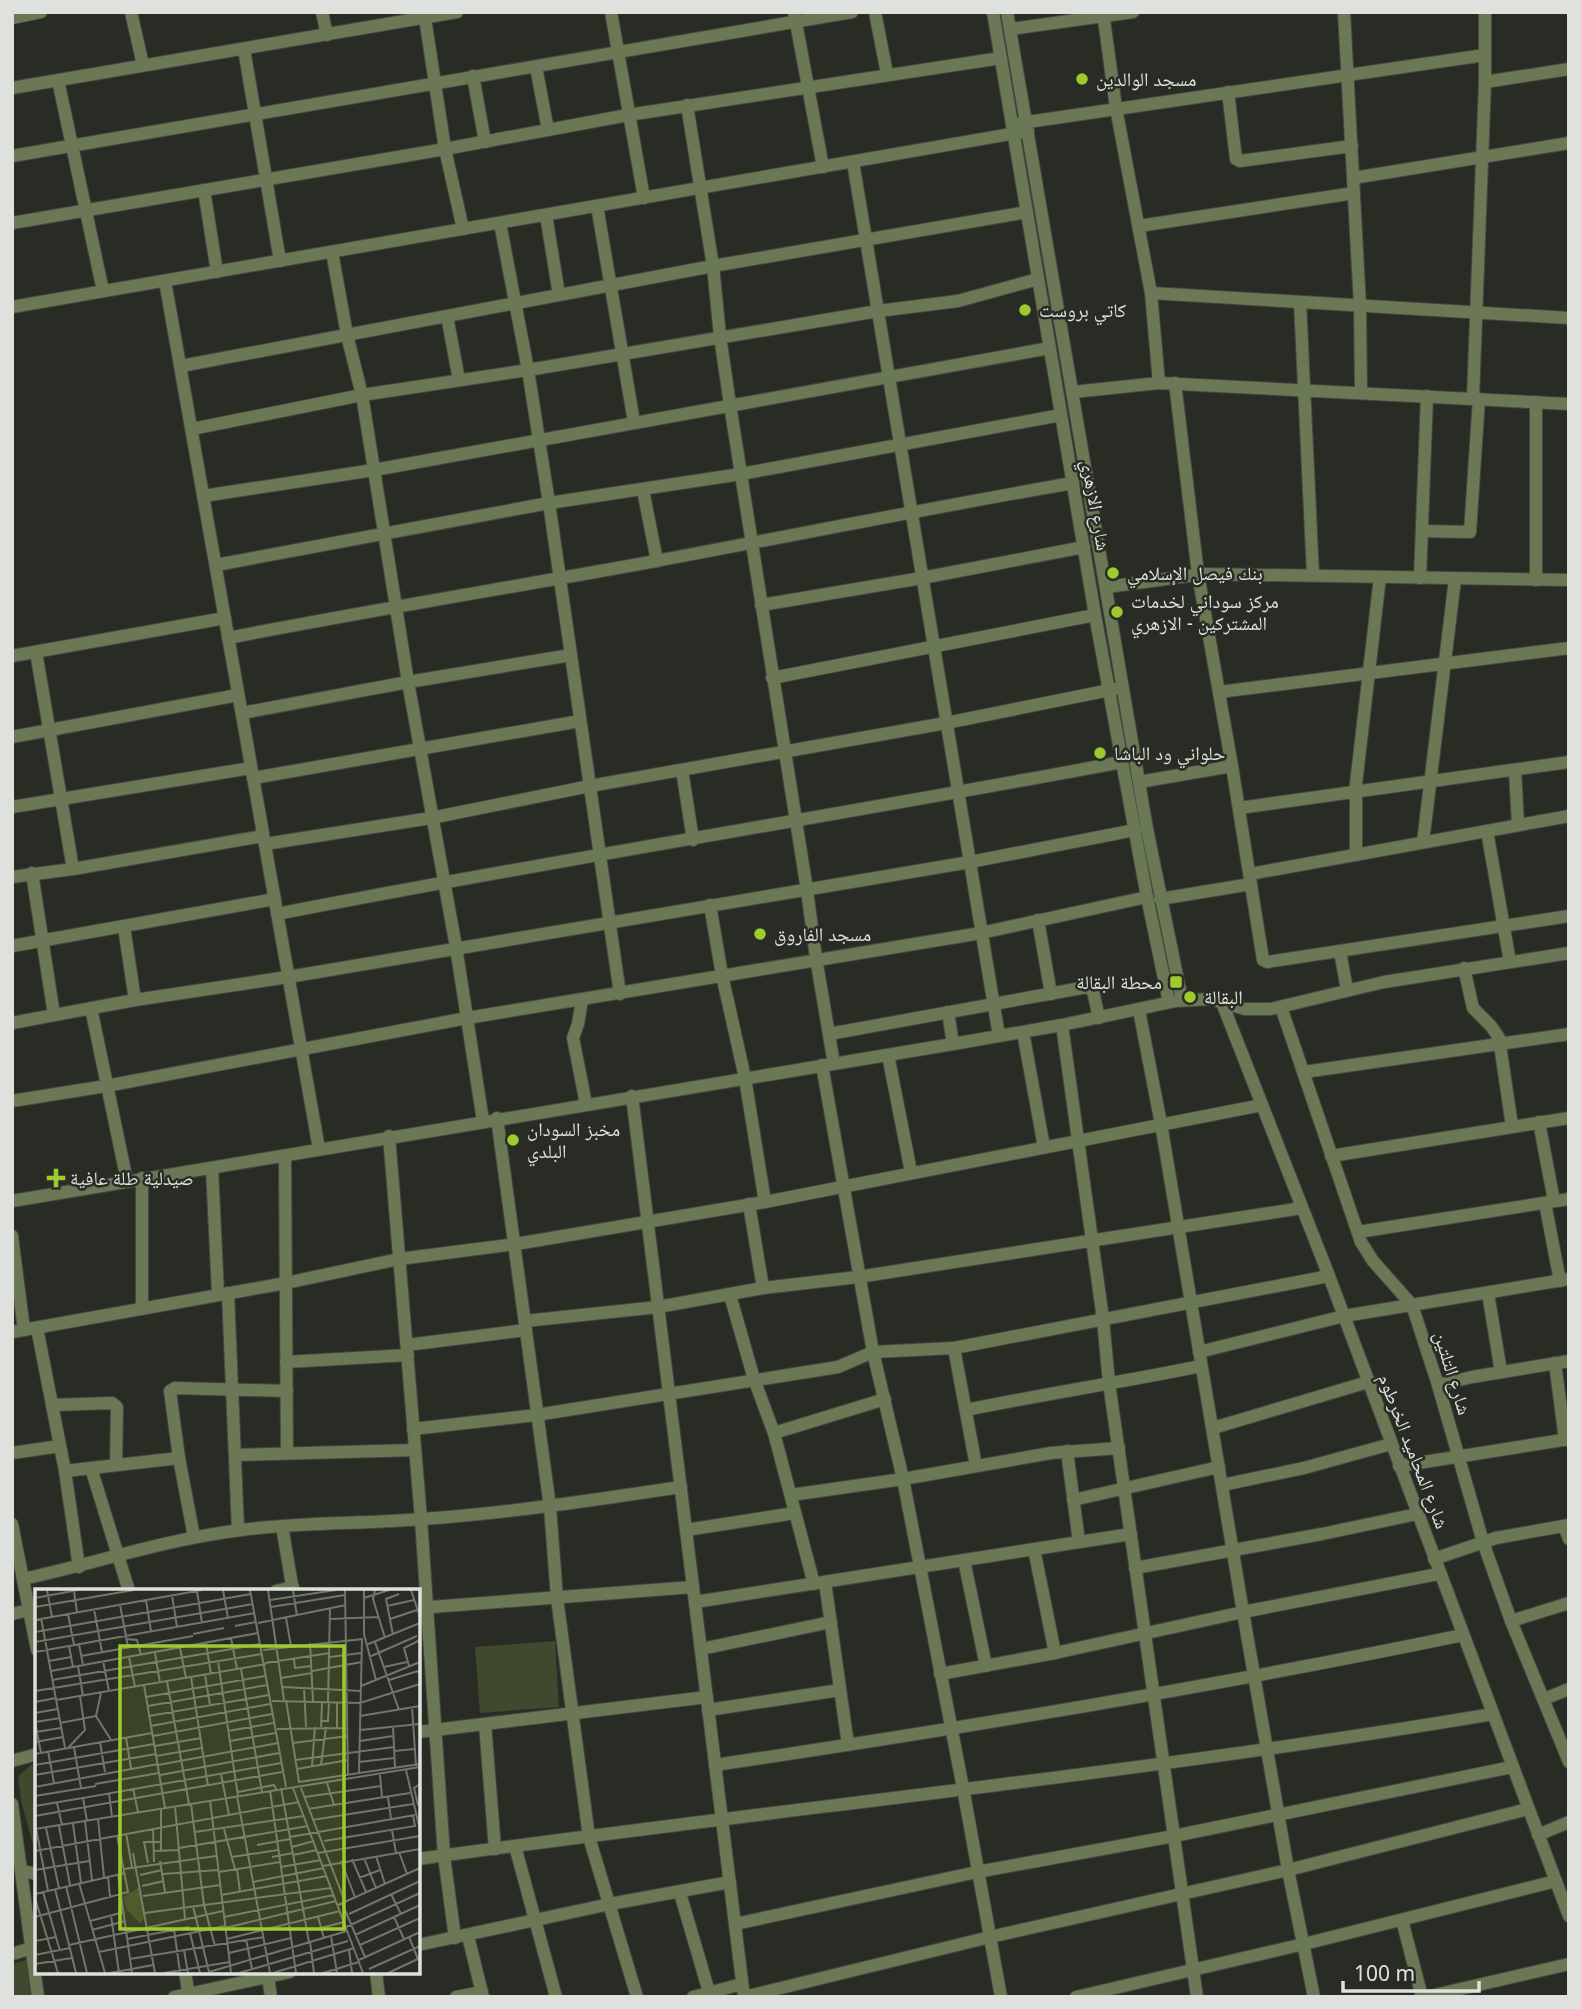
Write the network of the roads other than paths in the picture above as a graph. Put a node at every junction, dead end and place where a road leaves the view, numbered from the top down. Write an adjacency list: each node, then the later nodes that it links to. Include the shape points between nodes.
1 (41, 12): 15 (street)
2 (131, 12): 23 (street)
3 (322, 12): 18 (street)
4 (457, 12): 16 (street)
5 (611, 12): 20 (street)
6 (852, 12): 14 (street)
7 (875, 12): 26 (street)
8 (993, 12): 22 (street, شارع الازهري)
9 (1007, 12): 17 (street, شارع الازهري)
10 (1133, 12): 13 (street)
11 (1344, 12): 28 (street)
12 (1485, 12): 21 (street)
13 (1103, 14): 17 (street); 36 (street)
14 (795, 17): 20 (street); 33 (street)
15 (12, 18)
16 (425, 18): 18 (street); 31 (street)
17 (1010, 29): 39 (street, شارع الازهري)
18 (327, 35): 19 (street)
19 (244, 50): 23 (street); 37 (street)
20 (617, 52): 24 (street); 38 (street)
21 (1485, 55): 28 (street); 30 (street)
22 (1001, 58): 26 (street); 40 (street, شارع الازهري)
23 (143, 65): 29 (street)
24 (536, 67): 27 (street); 41 (street)
25 (1569, 69): 30 (street)
26 (887, 74): 33 (street)
27 (473, 76): 31 (street); 42 (street)
28 (1348, 76): 34 (street); 45 (street)
29 (58, 80): 32 (street); 44 (street)
30 (1485, 82): 48 (street)
31 (435, 83): 37 (street); 46 (street)
32 (12, 88)
33 (808, 88): 35 (street); 50 (street)
34 (1228, 92): 36 (street); 45 (street, via 1236,159 1240,161)
35 (687, 105): 38 (street); 53 (street)
36 (1116, 108): 39 (street); 63 (street)
37 (255, 113): 44 (street); 52 (street)
38 (628, 114): 41 (street); 56 (street)
39 (1027, 127): 40 (street); 95 (street, شارع الازهري)
40 (1013, 128): 49 (street); 59 (street, شارع الازهري)
41 (548, 130): 42 (street)
42 (485, 142): 46 (street)
43 (1569, 143): 48 (street)
44 (72, 144): 47 (street); 58 (street)
45 (1352, 146): 51 (street)
46 (445, 149): 52 (street); 64 (street)
47 (12, 156)
48 (1482, 157): 51 (street); 81 (street)
49 (853, 162): 50 (street); 65 (street)
50 (823, 167): 53 (street)
51 (1353, 178): 55 (street)
52 (266, 180): 54 (street); 67 (street)
53 (701, 188): 56 (street); 68 (street)
54 (204, 190): 58 (street); 69 (street)
55 (1354, 193): 63 (street); 78 (street)
56 (644, 198): 57 (street)
57 (597, 206): 60 (street); 72 (street)
58 (86, 210): 61 (street); 73 (street)
59 (1027, 212): 65 (street); 70 (street, شارع الازهري)
60 (546, 215): 62 (street); 75 (street)
61 (12, 223)
62 (500, 223): 64 (street); 77 (street)
63 (1139, 226): 74 (street)
64 (463, 229): 66 (street)
65 (866, 241): 68 (street); 80 (street)
66 (332, 252): 67 (street); 84 (street)
67 (280, 261): 69 (street)
68 (713, 266): 72 (street); 85 (street)
69 (217, 272): 71 (street)
70 (1038, 279): 80 (street, via 958,300); 86 (street, شارع الازهري)
71 (165, 281): 73 (street); 88 (street)
72 (610, 286): 75 (street); 87 (street)
73 (103, 291): 79 (street)
74 (1151, 293): 76 (street); 92 (street)
75 (558, 295): 77 (street)
76 (1300, 302): 78 (street); 94 (street)
77 (514, 303): 82 (street); 89 (street)
78 (1360, 306): 81 (street); 96 (street)
79 (12, 307)
80 (878, 311): 85 (street); 90 (street)
81 (1476, 313): 83 (street); 99 (street)
82 (447, 316): 84 (street); 91 (street)
83 (1569, 318)
84 (347, 335): 88 (street); 97 (street)
85 (720, 336): 87 (street); 102 (street)
86 (1050, 348): 90 (street); 103 (street, شارع الازهري)
87 (623, 353): 89 (street); 104 (street)
88 (181, 366): 105 (street)
89 (527, 370): 91 (street); 106 (street)
90 (888, 377): 102 (street); 107 (street)
91 (459, 380): 97 (street)
92 (1159, 383): 93 (street); 95 (street)
93 (1175, 383): 94 (street); 121 (street)
94 (1305, 390): 96 (street); 122 (street)
95 (1073, 392): 130 (street, شارع الازهري)
96 (1362, 393): 98 (street)
97 (362, 395): 105 (street); 108 (street)
98 (1427, 396): 99 (street); 115 (street)
99 (1476, 399): 100 (street); 115 (street, via 1470,532)
100 (1536, 402): 101 (street); 128 (street)
101 (1569, 404)
102 (730, 405): 104 (street); 109 (street)
103 (1060, 415): 107 (street); 110 (street, شارع الازهري)
104 (634, 422): 106 (street)
105 (192, 429): 112 (street)
106 (538, 439): 108 (street); 113 (street)
107 (900, 446): 109 (street); 114 (street)
108 (374, 470): 112 (street); 116 (street)
109 (741, 474): 111 (street); 117 (street)
110 (1073, 483): 114 (street); 118 (street, شارع الازهري)
111 (643, 490): 113 (street); 119 (street)
112 (204, 496): 120 (street)
113 (549, 503): 116 (street); 124 (street)
114 (911, 511): 117 (street); 125 (street)
115 (1422, 531): 126 (street)
116 (384, 533): 120 (street); 131 (street)
117 (752, 542): 119 (street); 132 (street)
118 (1084, 547): 125 (street); 133 (street, شارع الازهري)
119 (657, 561): 124 (street)
120 (216, 565): 134 (street)
121 (1198, 574): 122 (street); 130 (street); 147 (street)
122 (1313, 575): 123 (street)
123 (1380, 577): 126 (street); 142 (street)
124 (558, 578): 131 (street); 139 (street)
125 (922, 578): 132 (street); 136 (street)
126 (1420, 578): 127 (street)
127 (1455, 579): 128 (street); 141 (street)
128 (1535, 580): 129 (street)
129 (1569, 580)
130 (1107, 587): 145 (street, شارع الازهري)
131 (396, 605): 135 (street); 144 (street)
132 (761, 605): 143 (street)
133 (1095, 615): 136 (street); 146 (street, شارع الازهري)
134 (225, 618): 135 (street); 138 (street)
135 (228, 638): 148 (street)
136 (934, 648): 143 (street); 151 (street)
137 (1569, 648): 141 (street)
138 (36, 652): 140 (street); 152 (street)
139 (570, 655): 144 (street); 150 (street)
140 (12, 656)
141 (1446, 664): 142 (street); 163 (street)
142 (1370, 674): 147 (street); 165 (street)
143 (772, 678): 155 (street)
144 (408, 682): 149 (street); 154 (street)
145 (1124, 688): 146 (street); 162 (street, شارع الازهري)
146 (1109, 690): 151 (street); 156 (street, شارع الازهري)
147 (1219, 692): 158 (street)
148 (238, 695): 149 (street); 152 (street)
149 (242, 713): 161 (street)
150 (580, 721): 154 (street); 164 (street)
151 (946, 723): 155 (street); 166 (street)
152 (48, 731): 153 (street); 167 (street)
153 (12, 737)
154 (419, 751): 161 (street); 171 (street)
155 (785, 752): 159 (street); 172 (street)
156 (1122, 762): 166 (street); 174 (street, شارع الازهري)
157 (1569, 762): 160 (street)
158 (1232, 766): 162 (street); 169 (street)
159 (682, 770): 164 (street); 177 (street)
160 (1515, 770): 163 (street); 173 (street)
161 (252, 773): 167 (street); 176 (street)
162 (1139, 782): 190 (street, شارع الازهري)
163 (1431, 782): 165 (street); 178 (street)
164 (590, 786): 171 (street); 180 (street)
165 (1356, 792): 169 (street); 179 (street)
166 (958, 793): 172 (street); 181 (street)
167 (60, 798): 168 (street); 182 (street)
168 (12, 807)
169 (1239, 808): 185 (street)
170 (1569, 816): 173 (street)
171 (431, 818): 176 (street); 186 (street)
172 (795, 822): 177 (street); 187 (street)
173 (1518, 825): 175 (street)
174 (1135, 830): 181 (street); 188 (street, شارع الازهري)
175 (1487, 831): 178 (street); 196 (street)
176 (264, 840): 182 (street); 189 (street)
177 (693, 840): 180 (street)
178 (1423, 842): 179 (street)
179 (1356, 855): 185 (street)
180 (600, 856): 186 (street); 195 (street)
181 (970, 862): 187 (street); 198 (street)
182 (73, 869): 183 (street)
183 (32, 873): 184 (street); 199 (street)
184 (12, 877)
185 (1251, 879): 190 (street); 202 (street, via 1264,962)
186 (444, 881): 192 (street); 201 (street)
187 (807, 890): 191 (street); 204 (street)
188 (1147, 897): 194 (street); 215 (street, شارع الازهري)
189 (275, 899): 192 (street); 197 (street)
190 (1160, 899): 215 (street, شارع الازهري)
191 (710, 905): 195 (street); 207 (street)
192 (277, 914): 208 (street)
193 (1569, 916): 196 (street)
194 (1038, 920): 198 (street); 210 (street)
195 (611, 921): 201 (street); 211 (street)
196 (1503, 926): 202 (street); 205 (street)
197 (124, 927): 199 (street); 212 (street)
198 (981, 933): 204 (street); 216 (street)
199 (43, 941): 200 (street); 221 (street)
200 (12, 946)
201 (456, 947): 208 (street); 222 (street)
202 (1340, 951): 209 (street)
203 (1569, 953): 205 (street)
204 (816, 958): 207 (street); 227 (street)
205 (1510, 962): 206 (street)
206 (1464, 968): 209 (street); 230 (street, via 1473,1008 1496,1031)
207 (722, 975): 211 (street); 236 (street)
208 (288, 977): 212 (street); 232 (street)
209 (1347, 990): 217 (street)
210 (1051, 993): 216 (street); 223 (street, via 1089,987)
211 (620, 994): 213 (street)
212 (135, 1000): 218 (street)
213 (582, 1000): 222 (street); 240 (street, via 573,1038)
214 (1221, 1000): 215 (street); 217 (street, via 1251,1010); 241 (street, شارع المحاميد الخرطوم)
215 (1176, 1001): 219 (street)
216 (993, 1004): 220 (street); 229 (street)
217 (1281, 1007): 235 (street, شارع التلتين)
218 (91, 1008): 221 (street); 237 (street)
219 (1139, 1010): 223 (street); 246 (street)
220 (948, 1012): 227 (street); 231 (street)
221 (54, 1015): 224 (street)
222 (467, 1017): 232 (street); 244 (street)
223 (1099, 1018): 225 (street)
224 (12, 1023)
225 (1062, 1025): 226 (street); 249 (street)
226 (1023, 1032): 229 (street); 250 (street)
227 (829, 1034): 234 (street)
228 (1569, 1034): 230 (street)
229 (999, 1036): 231 (street)
230 (1499, 1043): 235 (street); 247 (street)
231 (953, 1044): 233 (street)
232 (301, 1048): 237 (street); 251 (street)
233 (888, 1055): 234 (street); 255 (street)
234 (828, 1065): 236 (street); 258 (street)
235 (1304, 1072): 253 (street, شارع التلتين)
236 (745, 1078): 238 (street); 261 (street)
237 (106, 1086): 239 (street); 257 (street)
238 (632, 1096): 240 (street); 265 (street)
239 (12, 1101)
240 (586, 1104): 242 (street)
241 (1262, 1105): 246 (street); 264 (street, شارع المحاميد الخرطوم)
242 (497, 1118): 244 (street); 270 (street)
243 (1569, 1118): 245 (street)
244 (483, 1121): 248 (street)
245 (1539, 1122): 247 (street); 262 (street)
246 (1161, 1124): 249 (street); 266 (street)
247 (1512, 1126): 253 (street)
248 (389, 1136): 251 (street); 271 (street)
249 (1079, 1140): 250 (street); 269 (street)
250 (1044, 1147): 255 (street)
251 (319, 1149): 252 (street)
252 (285, 1156): 254 (street); 275 (street)
253 (1331, 1156): 267 (street, شارع التلتين)
254 (212, 1168): 256 (street); 278 (street)
255 (911, 1172): 258 (street)
256 (142, 1178): 257 (street); 283 (street)
257 (127, 1181): 260 (street)
258 (842, 1186): 261 (street); 273 (street)
259 (1569, 1199): 262 (street)
260 (12, 1201)
261 (765, 1202): 263 (street)
262 (1549, 1202): 267 (street); 274 (street)
263 (749, 1204): 265 (street); 276 (street)
264 (1302, 1208): 266 (street); 272 (street, شارع المحاميد الخرطوم)
265 (648, 1222): 270 (street); 282 (street)
266 (1178, 1228): 269 (street); 280 (street)
267 (1358, 1233): 281 (street, شارع التلتين, via 1373,1261)
268 (12, 1236): 287 (street)
269 (1092, 1241): 273 (street); 285 (street)
270 (516, 1244): 271 (street); 286 (street)
271 (399, 1259): 275 (street); 289 (street)
272 (1329, 1276): 280 (street); 284 (street, شارع المحاميد الخرطوم)
273 (858, 1277): 276 (street); 290 (street)
274 (1564, 1280): 277 (street)
275 (286, 1283): 278 (street); 293 (street)
276 (763, 1288): 279 (street)
277 (1488, 1293): 281 (street); 296 (street)
278 (223, 1294): 283 (street); 301 (street)
279 (730, 1295): 282 (street); 297 (street)
280 (1191, 1303): 285 (street); 291 (street)
281 (1412, 1305): 284 (street); 300 (street, شارع التلتين)
282 (658, 1307): 286 (street); 303 (street)
283 (142, 1308): 287 (street)
284 (1344, 1316): 291 (street); 298 (street, شارع المحاميد الخرطوم)
285 (1103, 1319): 288 (street); 299 (street)
286 (526, 1326): 289 (street); 307 (street)
287 (24, 1330): 305 (street)
288 (954, 1348): 290 (street); 306 (street)
289 (407, 1350): 293 (street); 309 (street)
290 (873, 1352): 297 (street, via 838,1367); 304 (street)
291 (1199, 1352): 295 (street)
292 (1569, 1361): 294 (street)
293 (286, 1362): 302 (street)
294 (1555, 1363): 296 (street); 311 (street)
295 (1201, 1366): 299 (street); 308 (street)
296 (1502, 1372): 300 (street)
297 (754, 1379): 303 (street); 310 (street)
298 (1368, 1382): 308 (street); 312 (street, شارع المحاميد الخرطوم)
299 (1109, 1383): 306 (street); 314 (street)
300 (1438, 1385): 321 (street, شارع التلتين)
301 (233, 1391): 302 (street); 319 (street); 320 (street, via 170,1391)
302 (287, 1391): 318 (street)
303 (669, 1393): 307 (street); 330 (street)
304 (886, 1399): 310 (street); 328 (street)
305 (52, 1405): 313 (street); 322 (street, via 112,1403 117,1407)
306 (966, 1410): 323 (street)
307 (536, 1415): 309 (street); 334 (street)
308 (1213, 1427): 325 (street)
309 (413, 1429): 315 (street)
310 (774, 1433): 332 (street)
311 (1567, 1439): 321 (street)
312 (1391, 1444): 324 (street, شارع المحاميد الخرطوم); 329 (street)
313 (60, 1446): 317 (street); 327 (street)
314 (1119, 1448): 316 (street); 331 (street)
315 (415, 1450): 318 (street); 337 (street)
316 (1067, 1451): 323 (street); 333 (street)
317 (12, 1453)
318 (287, 1453): 319 (street)
319 (235, 1455): 341 (street)
320 (179, 1458): 322 (street); 344 (street)
321 (1458, 1458): 324 (street); 347 (street, شارع التلتين)
322 (116, 1465): 326 (street)
323 (976, 1466): 328 (street)
324 (1399, 1466): 336 (street, شارع المحاميد الخرطوم)
325 (1219, 1467): 329 (street); 331 (street)
326 (91, 1468): 327 (street); 350 (street)
327 (65, 1471): 354 (street)
328 (903, 1479): 332 (street); 353 (street)
329 (1222, 1485): 349 (street)
330 (681, 1487): 334 (street); 342 (street)
331 (1124, 1489): 333 (street); 343 (street)
332 (790, 1494): 335 (street)
333 (1073, 1500): 346 (street)
334 (550, 1507): 337 (street); 362 (street)
335 (795, 1513): 342 (street); 358 (street)
336 (1417, 1514): 349 (street); 351 (street, شارع المحاميد الخرطوم)
337 (421, 1519): 340 (street); 365 (street)
338 (12, 1524): 357 (street)
339 (1566, 1525): 345 (street); 347 (street)
340 (282, 1526): 341 (street); 361 (street)
341 (238, 1530): 344 (street)
342 (686, 1530): 359 (street)
343 (1131, 1534): 346 (street); 355 (street)
344 (194, 1537): 350 (street)
345 (1569, 1539)
346 (1079, 1542): 348 (street)
347 (1483, 1542): 351 (street); 369 (street, شارع التلتين)
348 (1034, 1549): 352 (street); 375 (street)
349 (1233, 1550): 355 (street); 367 (street)
350 (119, 1555): 354 (street); 360 (street)
351 (1434, 1559): 356 (street, شارع المحاميد الخرطوم)
352 (964, 1560): 353 (street); 376 (street)
353 (919, 1566): 358 (street); 377 (street)
354 (79, 1567): 357 (street)
355 (1135, 1568): 371 (street)
356 (1438, 1574): 367 (street); 372 (street, شارع المحاميد الخرطوم)
357 (23, 1579): 366 (street)
358 (820, 1583): 363 (street); 370 (street)
359 (693, 1587): 362 (street); 363 (street)
360 (128, 1589)
361 (293, 1589)
362 (557, 1598): 365 (street); 386 (street)
363 (695, 1602): 374 (street)
364 (1569, 1604): 369 (street)
365 (422, 1607): 379 (street)
366 (29, 1610): 368 (street); 373 (street)
367 (1243, 1612): 371 (street); 378 (street)
368 (12, 1614)
369 (1511, 1621): 384 (street, شارع التلتين)
370 (831, 1622): 374 (street); 382 (street)
371 (1145, 1633): 375 (street); 383 (street)
372 (1463, 1634): 378 (street); 387 (street, شارع المحاميد الخرطوم)
373 (35, 1640)
374 (701, 1649): 385 (street)
375 (1055, 1653): 376 (street)
376 (986, 1666): 377 (street)
377 (940, 1674): 389 (street)
378 (1254, 1675): 383 (street); 393 (street)
379 (432, 1685): 380 (street); 390 (street)
380 (420, 1688)
381 (1569, 1689): 384 (street)
382 (840, 1690): 385 (street); 392 (street)
383 (1153, 1693): 389 (street); 396 (street)
384 (1544, 1699): 397 (street, شارع التلتين)
385 (707, 1704): 386 (street); 398 (street)
386 (572, 1713): 388 (street); 408 (street)
387 (1493, 1714): 393 (street); 399 (street, شارع المحاميد الخرطوم)
388 (485, 1724): 390 (street); 410 (street)
389 (951, 1727): 392 (street); 400 (street)
390 (435, 1730): 391 (street); 411 (street)
391 (420, 1732)
392 (848, 1745): 398 (street)
393 (1267, 1749): 396 (street); 403 (street)
394 (35, 1755): 395 (street)
395 (12, 1761)
396 (1162, 1762): 400 (street); 407 (street)
397 (1569, 1762)
398 (715, 1765): 404 (street)
399 (1512, 1767): 402 (street, شارع المحاميد الخرطوم); 403 (street)
400 (963, 1788): 404 (street); 415 (street)
401 (12, 1804): 414 (street)
402 (1528, 1809): 406 (street, شارع المحاميد الخرطوم); 413 (street)
403 (1279, 1815): 407 (street); 413 (street)
404 (722, 1818): 408 (street); 418 (street)
405 (1569, 1822): 406 (street)
406 (1538, 1835): 417 (street, شارع المحاميد الخرطوم)
407 (1174, 1836): 415 (street); 421 (street)
408 (589, 1837): 409 (street); 422 (street)
409 (515, 1846): 410 (street); 424 (street)
410 (495, 1849): 411 (street)
411 (444, 1856): 412 (street); 427 (street)
412 (420, 1859)
413 (1288, 1870): 421 (street); 429 (street)
414 (22, 1871): 416 (street); 419 (street)
415 (977, 1872): 426 (street); 428 (street)
416 (35, 1874)
417 (1556, 1881): 423 (street, شارع المحاميد الخرطوم); 425 (street)
418 (730, 1882): 420 (street); 426 (street)
419 (18, 1890): 431 (street)
420 (680, 1893): 422 (street); 442 (street)
421 (1182, 1894): 428 (street); 434 (street)
422 (610, 1904): 424 (street); 452 (street)
423 (1569, 1916)
424 (534, 1920): 427 (street); 451 (street)
425 (1402, 1920): 429 (street); 458 (street)
426 (735, 1924): 441 (street)
427 (461, 1937): 430 (street); 444 (street)
428 (990, 1937): 441 (street); 454 (street)
429 (1304, 1944): 434 (street); 457 (street)
430 (420, 1945)
431 (32, 1948): 432 (street); 435 (street)
432 (12, 1954)
433 (1569, 1964): 458 (street)
434 (1193, 1970): 443 (street); 456 (street)
435 (35, 1972)
436 (35, 1974): 446 (street)
437 (185, 1974): 445 (street)
438 (281, 1974): 440 (street)
439 (376, 1974): 449 (street)
440 (268, 1977): 445 (street); 448 (street)
441 (743, 1990): 442 (street)
442 (709, 1992): 453 (street)
443 (1113, 1992): 455 (street)
444 (483, 1994): 450 (street)
445 (189, 1995): 447 (street)
446 (38, 1997)
447 (174, 1997)
448 (271, 1997)
449 (379, 1997)
450 (456, 1997)
451 (556, 1997)
452 (637, 1997)
453 (693, 1997)
454 (1001, 1997)
455 (1076, 1997)
456 (1197, 1997)
457 (1314, 1997)
458 (1424, 1997)

